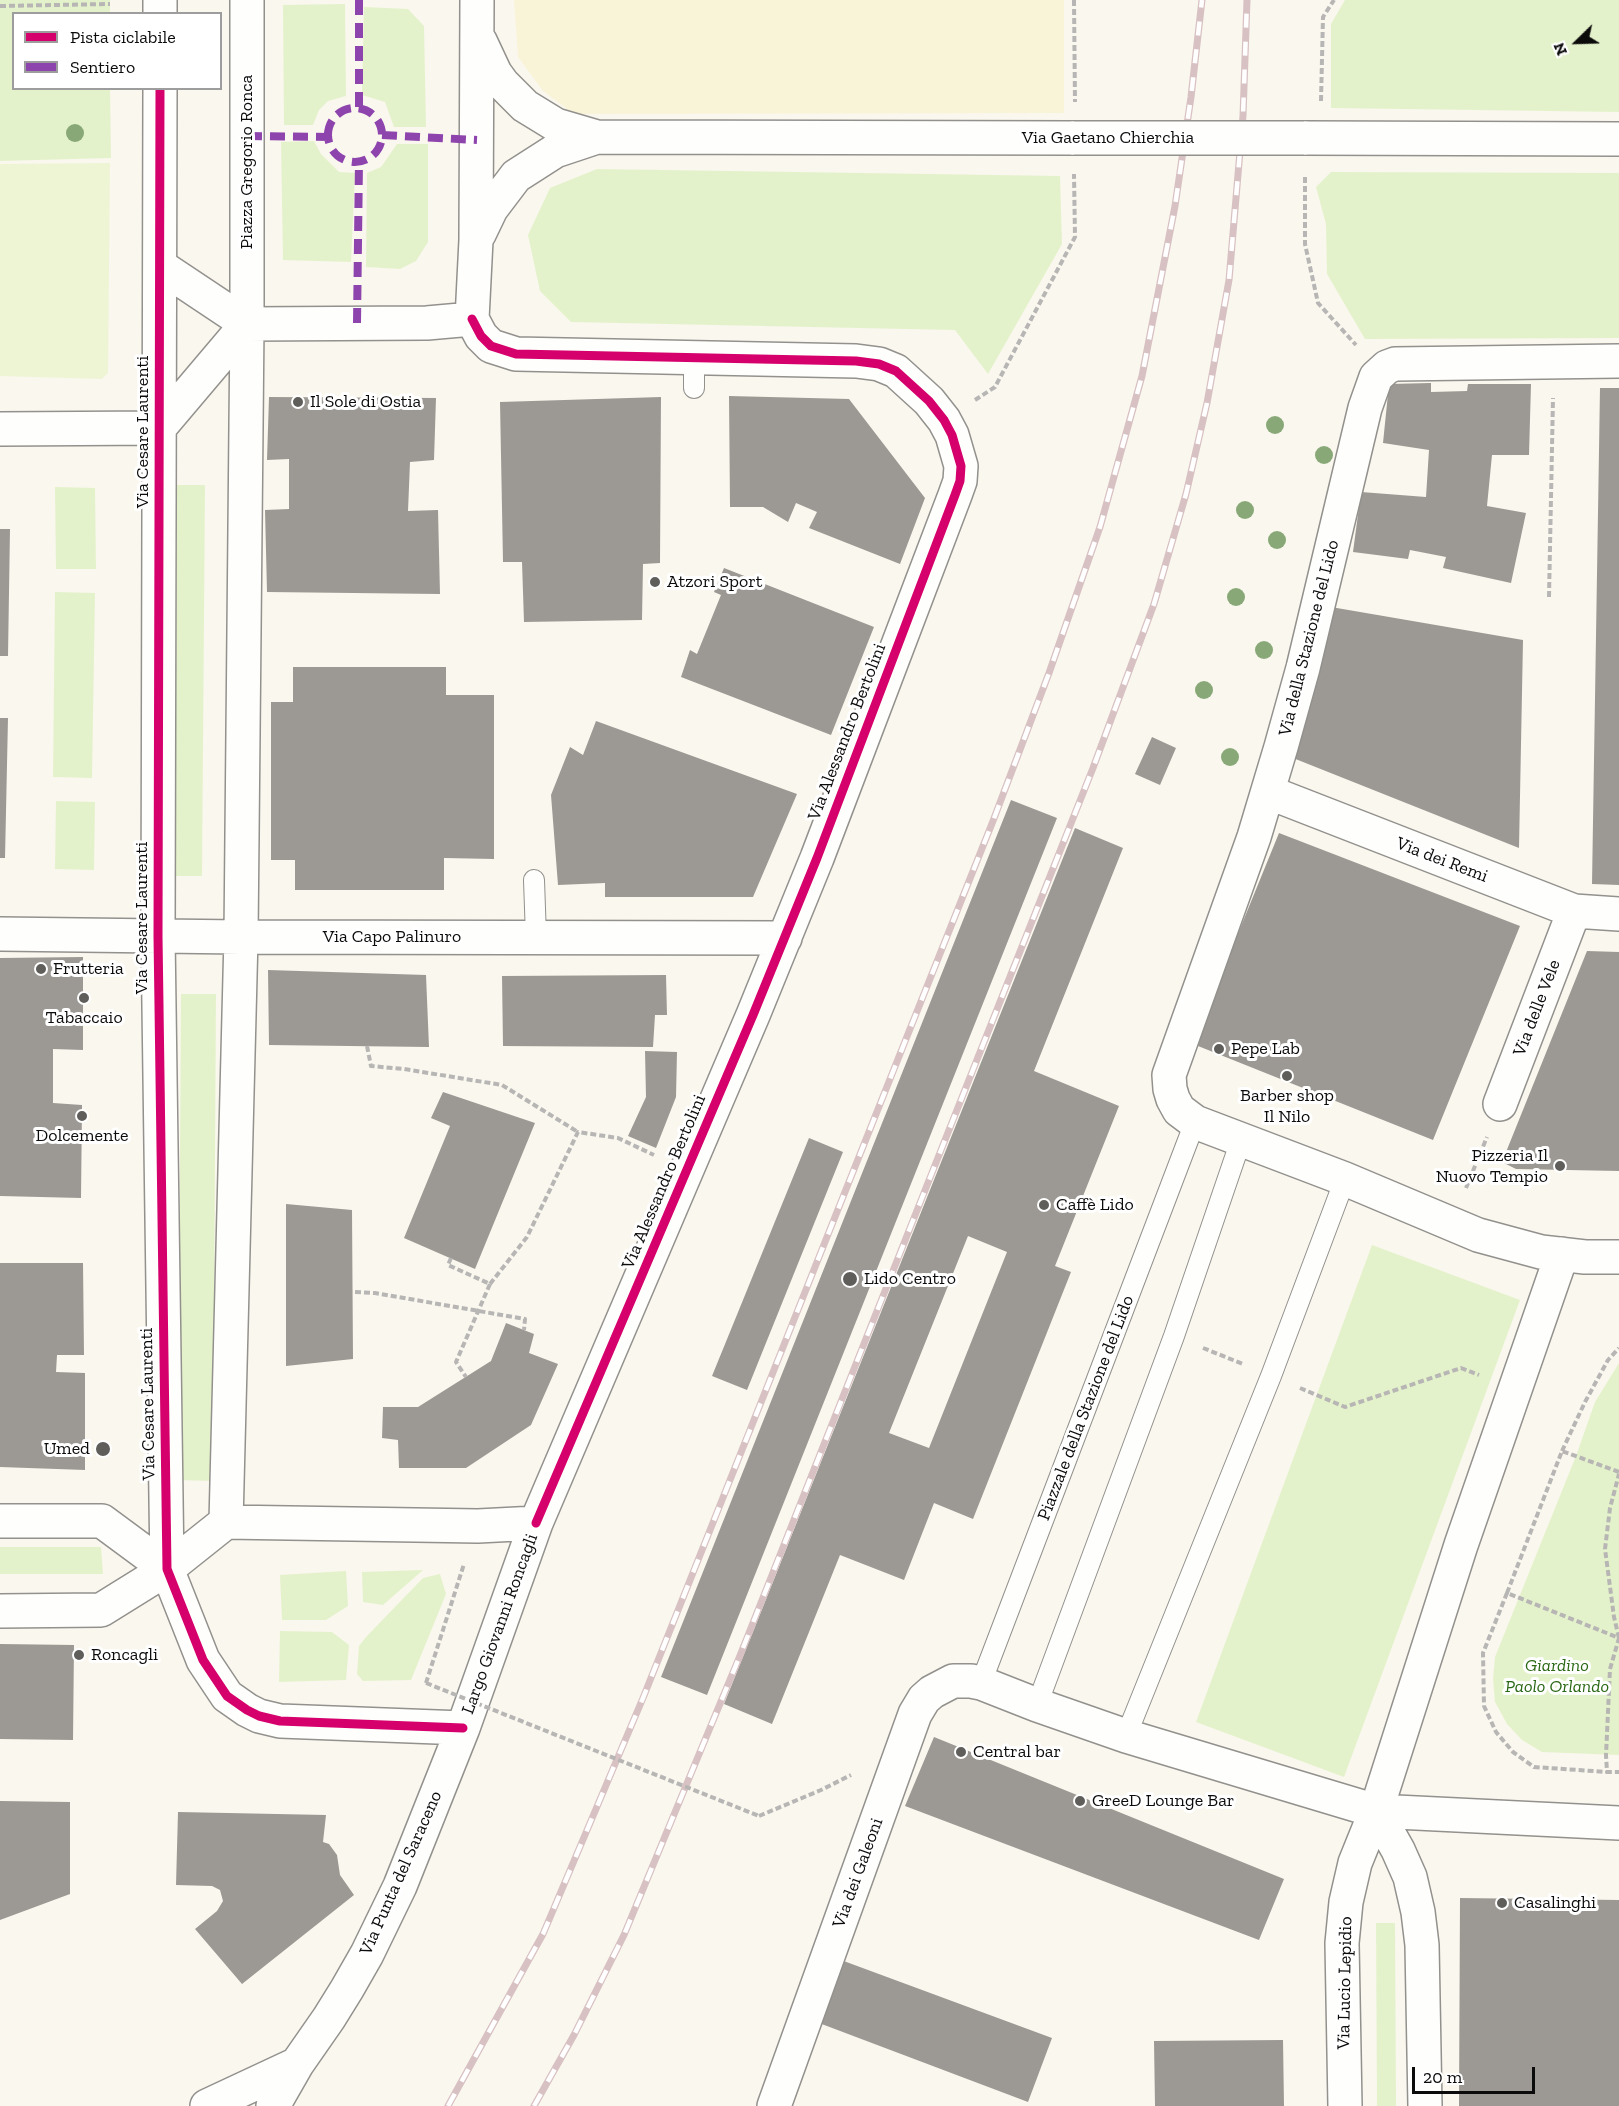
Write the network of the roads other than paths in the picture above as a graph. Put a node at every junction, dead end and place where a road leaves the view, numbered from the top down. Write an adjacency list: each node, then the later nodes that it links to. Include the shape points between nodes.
1 (247, 0): 10 (street, Piazza Gregorio Ronca)
2 (477, 0): 3 (street)
3 (477, 33): 5 (street, via 495,73 525,106 556,125); 7 (street)
4 (160, 90): 8 (street)
5 (597, 137): 6 (street, Via Gaetano Chierchia, bridge); 7 (street, via 555,151 516,176 491,208)
6 (1619, 139)
7 (476, 240): 9 (street)
8 (160, 266): 10 (street); 12 (street, Via Cesare Laurenti)
9 (472, 319): 10 (street); 22 (street, Via Alessandro Bertolini, via 491,346 516,354 694,373 856,360 879,364 914,385 952,435 961,466 956,495)
10 (247, 324): 12 (street); 20 (street)
11 (1619, 361): 14 (street, Via della Stazione del Lido, via 1407,363 1395,364 1376,377)
12 (159, 428): 13 (street); 19 (street, Via Cesare Laurenti)
13 (0, 429)
14 (1268, 792): 16 (street, Via dei Remi); 24 (street, Via della Stazione del Lido, via 1169,1075 1179,1110)
15 (534, 880): 21 (lane)
16 (1575, 911): 17 (street, Via dei Remi); 23 (street, Via delle Vele)
17 (1619, 914)
18 (0, 934): 19 (street, Via Capo Palinuro)
19 (158, 936): 20 (street, Via Capo Palinuro); 32 (street, Via Cesare Laurenti)
20 (241, 938): 21 (street, Via Capo Palinuro); 30 (street)
21 (536, 938): 22 (street, Via Capo Palinuro)
22 (785, 938): 31 (street, Via Alessandro Bertolini)
23 (1500, 1104)
24 (1195, 1122): 25 (street); 34 (lane, Piazzale della Stazione del Lido)
25 (1241, 1140): 26 (street); 35 (lane, via 1174,1336)
26 (1345, 1179): 27 (street, via 1478,1235); 37 (lane, via 1271,1376)
27 (1562, 1254): 28 (street); 38 (street, via 1461,1545)
28 (1619, 1257)
29 (0, 1521): 32 (street, via 102,1521)
30 (226, 1522): 31 (street, Largo Giovanni Roncagli, via 467,1526); 32 (street)
31 (536, 1523): 36 (street, Largo Giovanni Roncagli)
32 (167, 1569): 33 (street, via 101,1610); 36 (street, Largo Giovanni Roncagli, via 202,1660 227,1696 247,1710 280,1721)
33 (0, 1611)
34 (981, 1683): 35 (street); 43 (street, Via dei Galeoni, via 962,1680 941,1686 919,1707)
35 (1037, 1705): 37 (street)
36 (463, 1728): 40 (street, Via Punta del Saraceno, via 379,1930 329,2018)
37 (1126, 1736): 38 (street)
38 (1376, 1811): 39 (street); 44 (street, Via Lucio Lepidio, via 1355,1863 1343,1922); 45 (street, via 1410,1877 1418,1912)
39 (1619, 1823)
40 (297, 2064): 41 (street); 42 (street, Via Punta del Saraceno)
41 (207, 2106)
42 (273, 2106)
43 (774, 2106)
44 (1345, 2106)
45 (1425, 2106)

